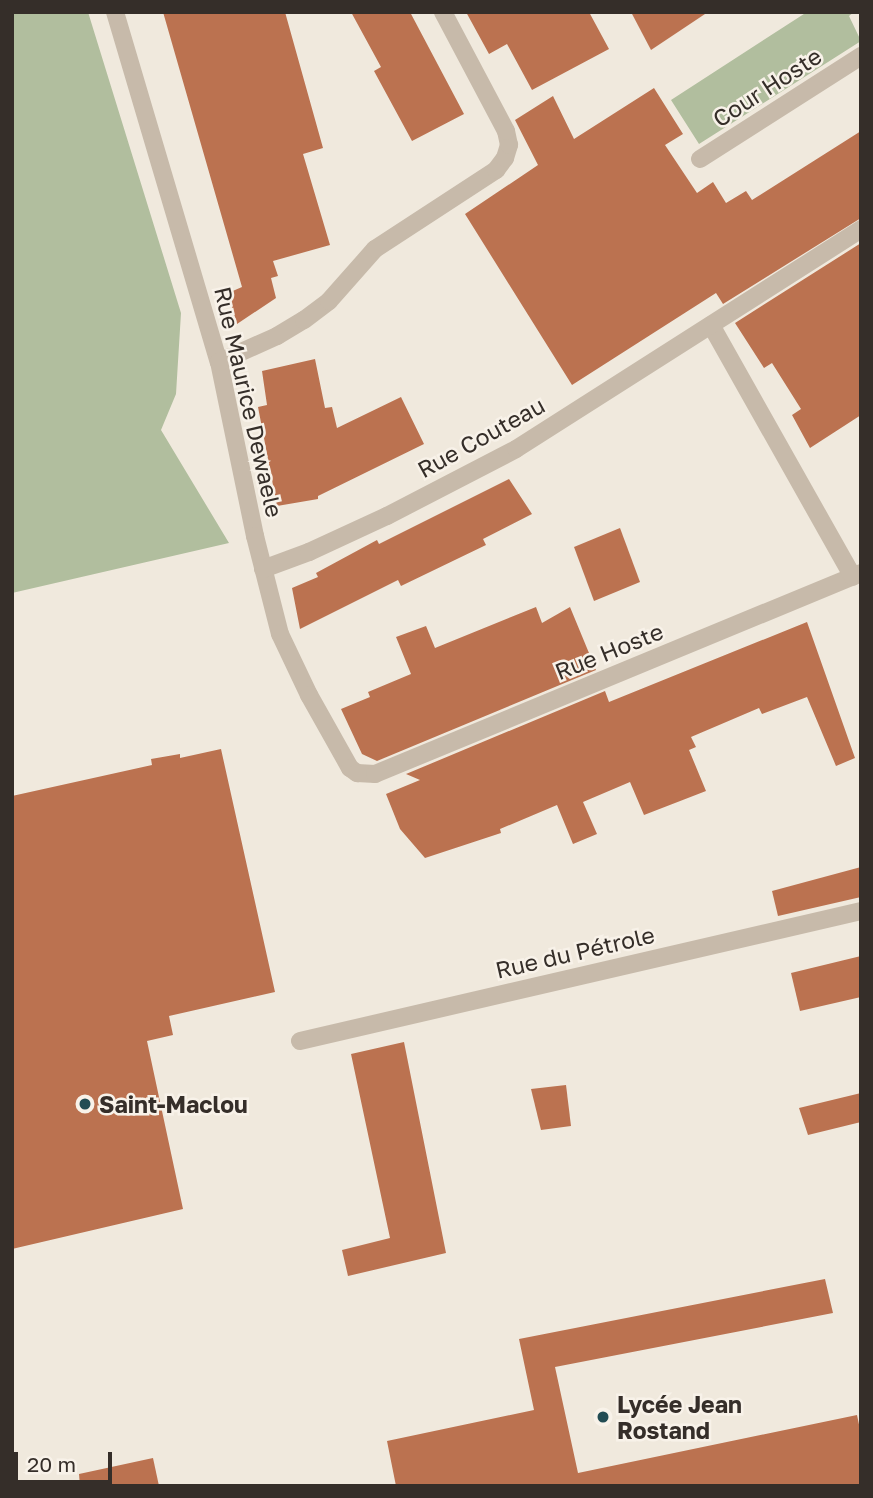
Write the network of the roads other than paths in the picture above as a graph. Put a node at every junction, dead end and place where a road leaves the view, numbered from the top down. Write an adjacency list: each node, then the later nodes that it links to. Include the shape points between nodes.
1 (115, 12): 7 (street, Rue Maurice Dewaele)
2 (443, 12): 7 (street, via 506,131 509,145 505,158 496,170 375,249 330,301 304,320)
3 (861, 57): 4 (street, Cour Hoste)
4 (700, 159)
5 (861, 229): 6 (street, Rue Couteau)
6 (711, 325): 8 (street, Rue Couteau, via 496,460 387,516); 9 (street)
7 (219, 362): 8 (street, Rue Maurice Dewaele)
8 (263, 569): 10 (street, Rue Maurice Dewaele, via 280,634 309,695 350,768)
9 (857, 575): 10 (street, Rue Hoste)
10 (375, 774)
11 (861, 911): 12 (street, Rue du Pétrole)
12 (300, 1041)

